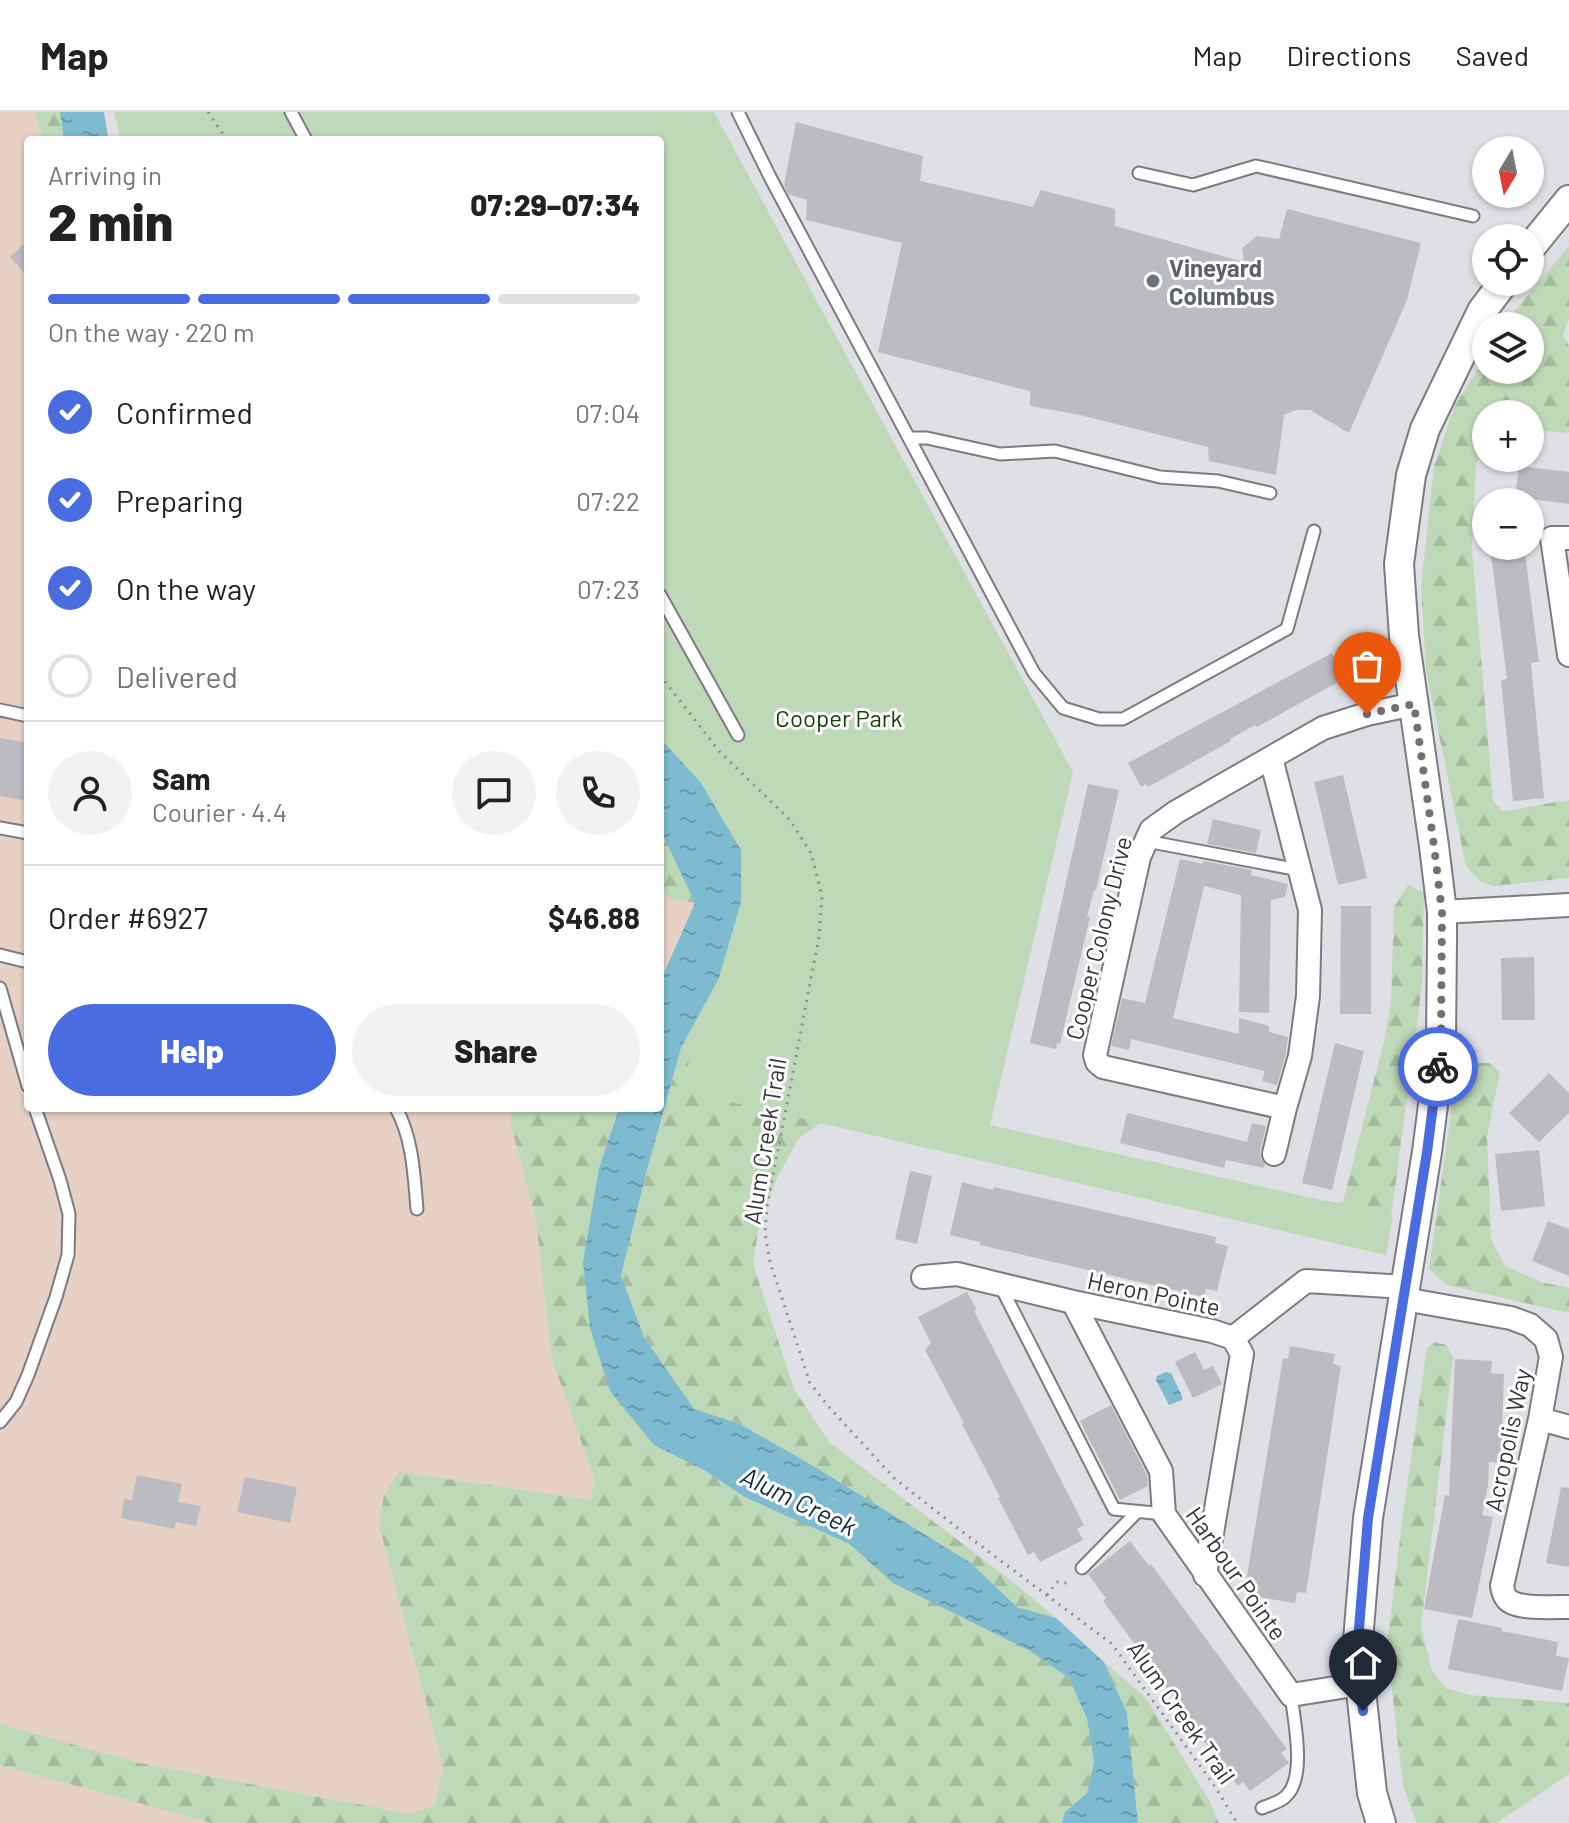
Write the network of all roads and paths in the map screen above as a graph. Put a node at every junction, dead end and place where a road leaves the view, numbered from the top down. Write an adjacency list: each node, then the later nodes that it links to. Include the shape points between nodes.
1 (208, 112): 4 (path)
2 (291, 112): 5 (lane)
3 (738, 112): 11 (lane)
4 (224, 136)
5 (304, 136)
6 (1139, 173): 8 (lane, via 1193,185 1256,166)
7 (1569, 200): 9 (street)
8 (1473, 216)
9 (1544, 231)
10 (1493, 296): 18 (street, via 1425,429 1411,475 1399,564)
11 (910, 438): 12 (lane, via 1000,454 1055,451 1160,477 1218,481); 13 (lane, via 1034,673 1063,708 1099,719 1123,719 1287,629)
12 (1270, 493)
13 (1314, 531)
14 (1569, 538): 16 (street, via 1552,538)
15 (664, 602): 21 (lane)
16 (1569, 655)
17 (664, 680): 51 (path, Alum Creek Trail, via 719,751 790,820 811,853 822,896 765,1233 810,1383 895,1479)
18 (1414, 704): 22 (street, Cooper Colony Drive, via 1323,728); 28 (street)
19 (0, 710): 20 (lane)
20 (24, 715)
21 (738, 735)
22 (1271, 758): 25 (street, Cooper Colony Drive, via 1176,812 1151,830); 26 (street)
23 (0, 828): 24 (lane)
24 (24, 832)
25 (1146, 841): 26 (lane); 33 (street, Cooper Colony Drive, via 1097,1062)
26 (1299, 870): 33 (street, via 1310,910 1308,996 1300,1056)
27 (1569, 905): 28 (street)
28 (1442, 912): 40 (street, via 1441,1042)
29 (0, 955): 30 (lane)
30 (24, 961)
31 (0, 988): 32 (lane)
32 (24, 1072)
33 (1285, 1108): 36 (street)
34 (36, 1112): 44 (lane, via 69,1214 68,1255 28,1375)
35 (398, 1112): 37 (lane, via 412,1159)
36 (1274, 1154)
37 (417, 1209)
38 (923, 1277): 39 (street, Heron Pointe, via 957,1274)
39 (1000, 1285): 41 (street, Heron Pointe); 46 (lane, via 1114,1509)
40 (1405, 1293): 42 (street, Heron Pointe, via 1306,1281); 43 (street, Acropolis Way, via 1511,1318 1546,1339 1551,1357); 53 (street, via 1368,1518 1357,1653)
41 (1073, 1302): 42 (street, Heron Pointe); 47 (street, Harbour Pointe, via 1161,1471)
42 (1233, 1338): 49 (street, via 1242,1354)
43 (1540, 1419): 45 (street); 52 (street, Acropolis Way, via 1502,1586 1512,1603)
44 (0, 1422)
45 (1569, 1427)
46 (1137, 1512): 47 (lane); 48 (lane)
47 (1164, 1514): 49 (street, Harbour Pointe)
48 (1082, 1568)
49 (1205, 1575): 54 (street, Harbour Pointe)
50 (1054, 1585): 51 (path)
51 (1047, 1595): 56 (path, Alum Creek Trail, via 1112,1644)
52 (1569, 1607)
53 (1360, 1684): 54 (street); 57 (street, via 1372,1793)
54 (1291, 1695): 55 (lane, Harbour Pointe, via 1297,1779 1286,1796)
55 (1262, 1808)
56 (1237, 1823)
57 (1381, 1823)

